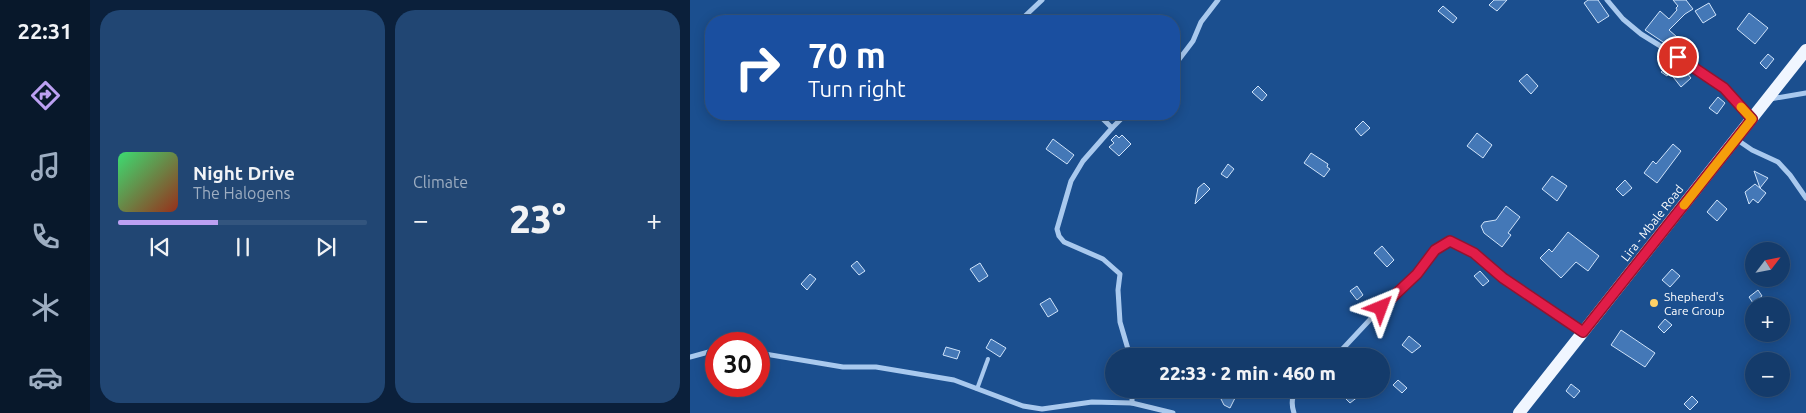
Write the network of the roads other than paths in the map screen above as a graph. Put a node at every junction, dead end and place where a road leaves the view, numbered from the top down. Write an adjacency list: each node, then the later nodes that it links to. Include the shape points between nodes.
1 (1042, 0): 4 (street)
2 (1218, 0): 6 (street)
3 (1606, 0): 9 (street, via 1641,34 1724,88)
4 (1026, 15)
5 (1806, 50): 8 (main road, Lira - Mbale Road)
6 (1180, 58)
7 (1806, 93): 8 (street)
8 (1767, 99): 9 (main road, Lira - Mbale Road)
9 (1752, 119): 13 (main road, Lira - Mbale Road)
10 (1104, 120): 12 (street)
11 (1120, 120): 12 (street)
12 (1112, 128): 16 (street, via 1083,161 1071,181 1057,230 1064,242 1102,259 1120,274 1120,322)
13 (1736, 139): 14 (street, via 1778,162); 15 (main road, Lira - Mbale Road)
14 (1806, 198)
15 (1583, 332): 17 (street, via 1503,278 1474,253 1450,241 1435,250 1417,274); 30 (main road, Lira - Mbale Road)
16 (1128, 348)
17 (1343, 348)
18 (705, 353): 20 (street)
19 (770, 355): 22 (street, via 843,367 876,367 908,372 954,380)
20 (690, 357)
21 (988, 360): 22 (lane)
22 (977, 388): 26 (street, via 1023,406 1042,409)
23 (1132, 398): 25 (street)
24 (1292, 398): 29 (street)
25 (1132, 404): 26 (street, via 1092,402); 28 (street)
26 (1066, 406): 27 (street)
27 (1062, 413)
28 (1173, 413)
29 (1294, 413)
30 (1519, 413)

